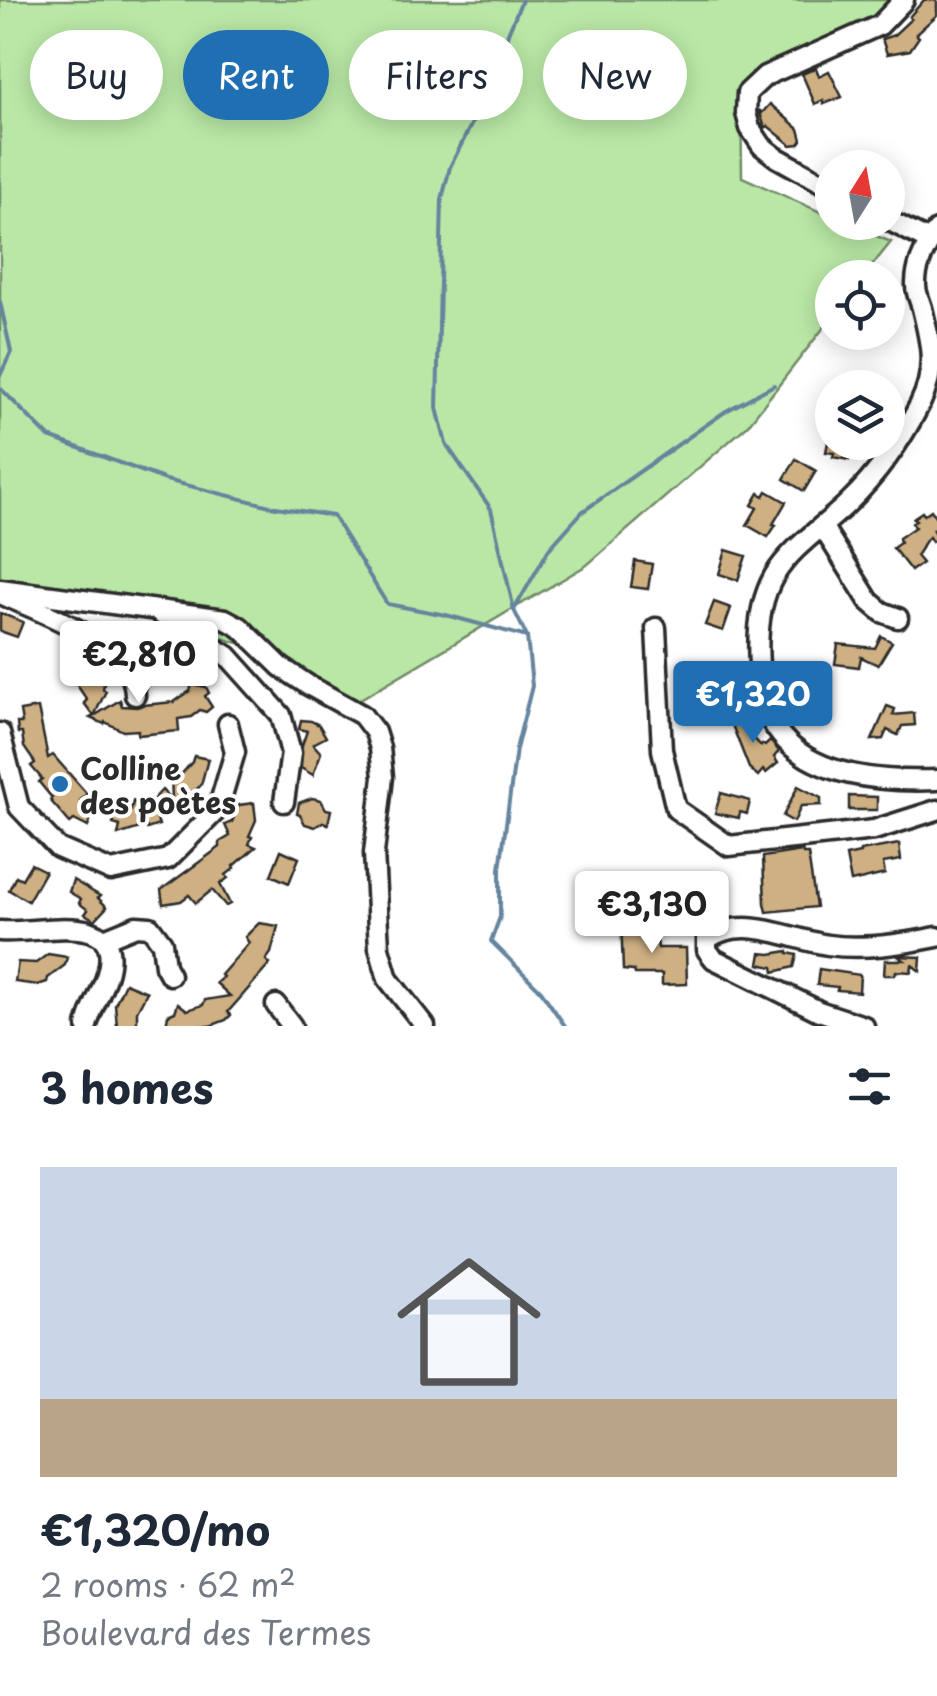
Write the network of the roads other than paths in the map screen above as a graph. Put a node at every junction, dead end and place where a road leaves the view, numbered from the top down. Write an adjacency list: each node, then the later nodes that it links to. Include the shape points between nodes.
1 (904, 0): 2 (street, via 880,25 765,76 747,93 750,128 762,146)
2 (815, 179)
3 (905, 226): 4 (street)
4 (933, 236): 5 (street, via 916,286)
5 (934, 372): 6 (street, via 872,479)
6 (822, 526): 9 (street, via 870,601); 14 (street, via 783,562 765,596 760,687 775,728 827,766 879,778)
7 (0, 591): 8 (street); 11 (street, via 96,638 127,668)
8 (157, 612): 15 (street, via 228,656 282,714 291,753); 24 (street, via 240,626 281,666 362,715 375,732 382,777 374,853 379,948 388,978)
9 (898, 618)
10 (656, 628): 16 (street, via 662,750 676,809 729,846 874,830)
11 (135, 695)
12 (228, 724): 13 (street, via 235,752 218,809 168,859 111,871 58,848 20,807)
13 (0, 733)
14 (937, 780)
15 (284, 802)
16 (937, 810)
17 (0, 930): 19 (street, via 82,928)
18 (937, 937): 25 (street, via 830,946 738,928 707,940 714,960)
19 (104, 939): 20 (street, via 150,927); 22 (street, via 111,954 107,976)
20 (170, 975)
21 (276, 1005): 23 (street)
22 (88, 1026)
23 (292, 1026)
24 (425, 1026)
25 (864, 1026)

